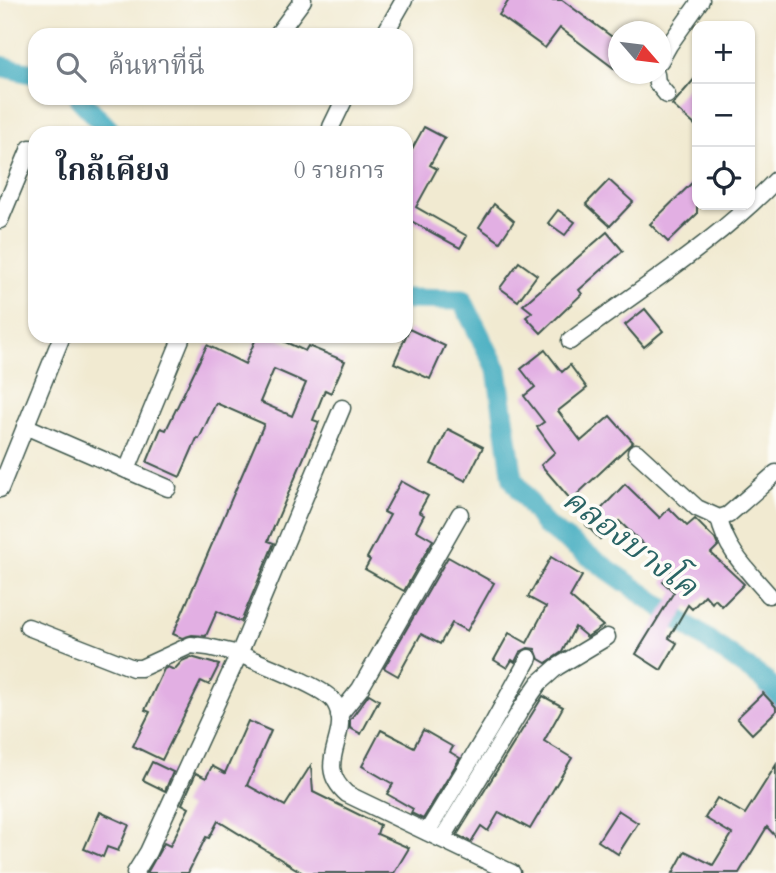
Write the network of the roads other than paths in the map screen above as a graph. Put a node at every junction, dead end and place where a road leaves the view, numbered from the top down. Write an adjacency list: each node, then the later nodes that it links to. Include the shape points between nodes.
1 (303, 0): 4 (street)
2 (404, 0): 5 (street)
3 (701, 0): 6 (street)
4 (282, 28)
5 (388, 28)
6 (671, 42)
7 (658, 84): 8 (street)
8 (667, 95)
9 (342, 105): 10 (street)
10 (331, 126)
11 (28, 153): 13 (street)
12 (776, 180): 14 (street, via 714,238)
13 (1, 217)
14 (570, 341)
15 (59, 343): 18 (street)
16 (179, 343): 20 (street)
17 (342, 408): 29 (street)
18 (25, 426): 20 (street); 23 (street)
19 (635, 452): 25 (street, via 697,508)
20 (127, 470): 22 (street)
21 (776, 473): 25 (street)
22 (168, 488)
23 (0, 489)
24 (460, 514): 31 (street, via 359,689)
25 (719, 518): 26 (street, via 728,544)
26 (769, 595)
27 (28, 627): 29 (street, via 133,668 191,645)
28 (607, 637): 32 (street, via 539,683)
29 (239, 654): 31 (street, via 326,694); 33 (street)
30 (529, 658): 32 (street)
31 (339, 715): 32 (street, via 331,775 337,786)
32 (434, 836): 34 (street)
33 (135, 873)
34 (512, 873)

